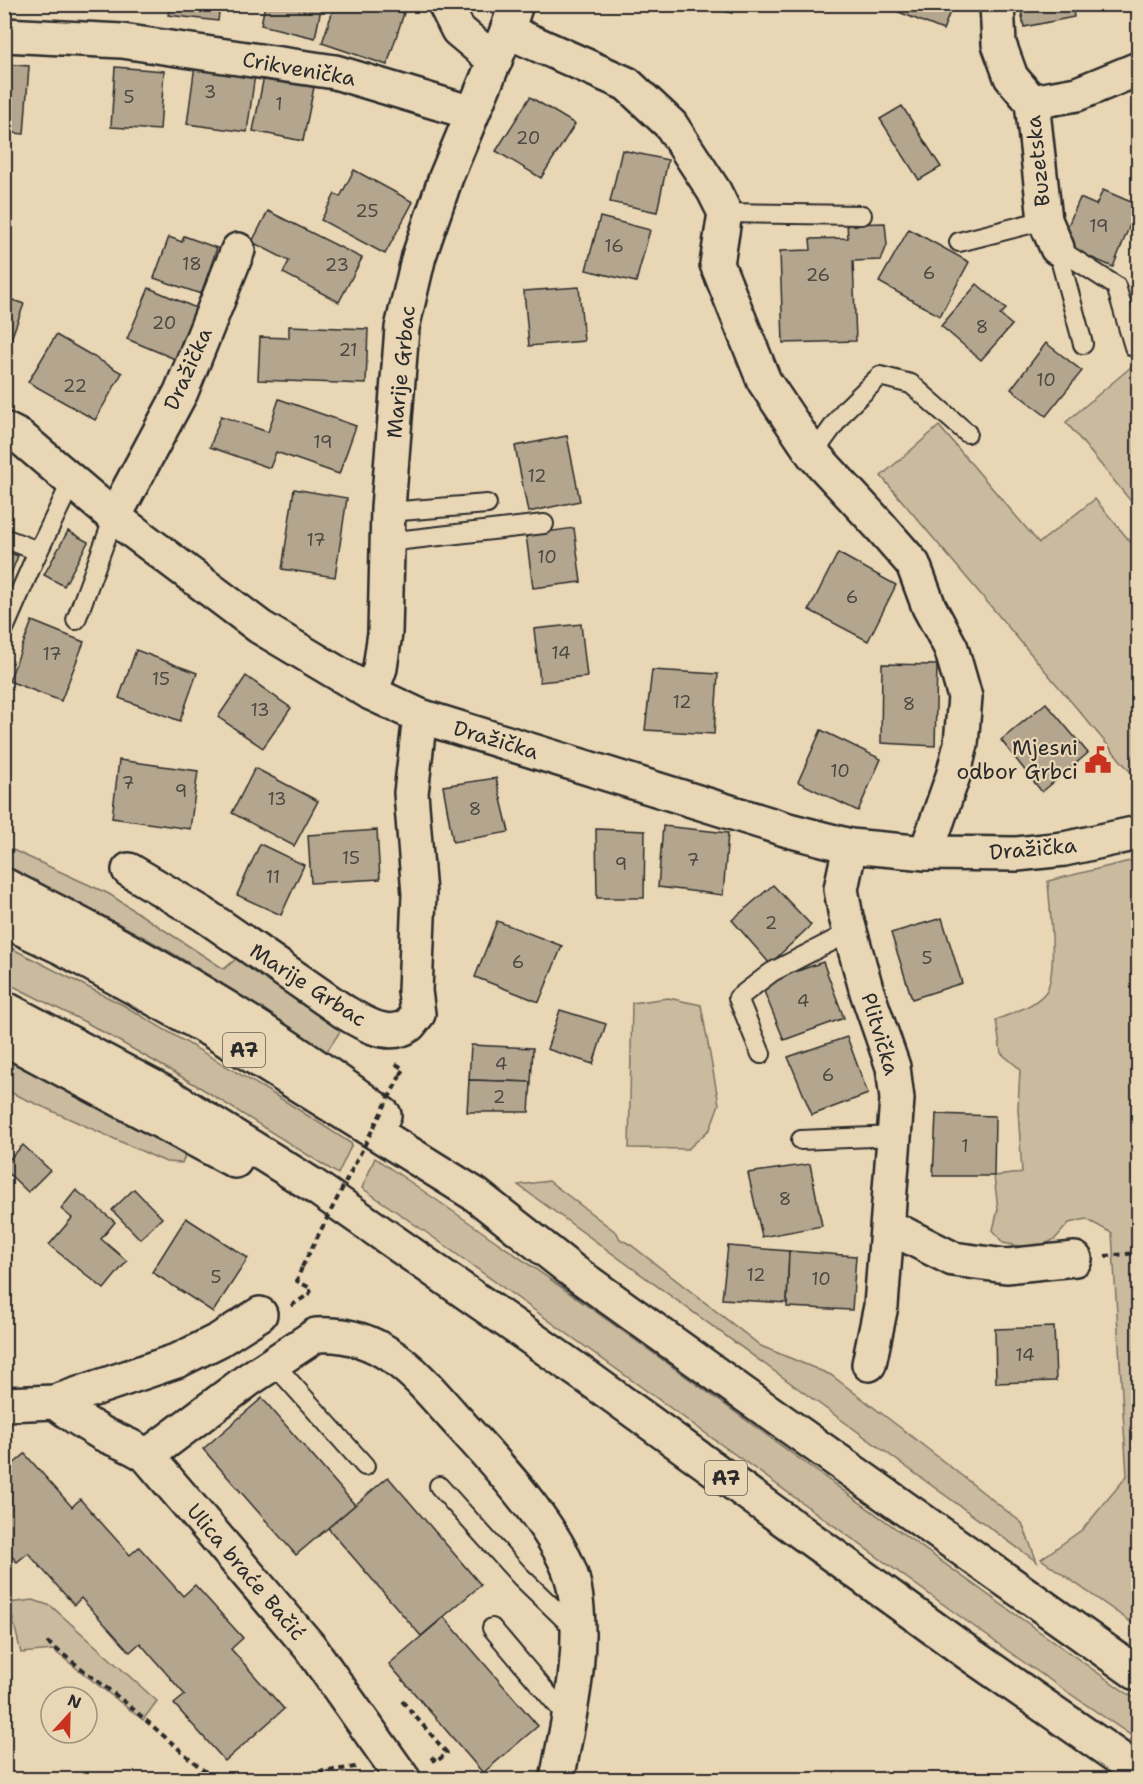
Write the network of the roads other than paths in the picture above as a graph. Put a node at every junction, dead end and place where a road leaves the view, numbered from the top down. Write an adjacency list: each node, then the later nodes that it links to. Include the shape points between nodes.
1 (445, 4): 3 (main road, via 458,30)
2 (997, 4): 6 (main road, Buzetska, via 999,44 1011,77)
3 (506, 32): 7 (main road, Marije Grbac); 8 (main road, via 627,84 671,126)
4 (4, 35): 7 (main road, Crikvenička, via 122,41 335,72)
5 (1138, 69): 6 (main road, Buzetska, via 1077,94)
6 (1032, 102): 10 (main road, Buzetska)
7 (472, 113): 22 (main road, Marije Grbac, via 419,256 402,328)
8 (725, 213): 9 (lane); 17 (main road, via 717,264 764,381)
9 (862, 215)
10 (1051, 234): 11 (lane); 13 (lane); 14 (lane, via 1116,286)
11 (959, 242)
12 (238, 250): 20 (main road, Dražička, via 181,392)
13 (1083, 344)
14 (1134, 347)
15 (4, 429): 18 (main road, Dražička, via 20,437)
16 (967, 433): 17 (lane, via 911,384 880,376 844,410)
17 (813, 454): 31 (main road, via 913,564 929,607 951,648 965,697 962,744)
18 (72, 481): 20 (main road, Dražička); 24 (lane)
19 (487, 504): 22 (lane)
20 (114, 516): 25 (lane); 27 (main road, Dražička, via 260,627)
21 (544, 524): 22 (lane)
22 (387, 527): 27 (main road, Marije Grbac, via 386,633)
23 (4, 538): 24 (lane)
24 (38, 551): 26 (lane)
25 (76, 620)
26 (4, 629)
27 (371, 693): 28 (main road, Dražička)
28 (420, 716): 30 (main road, Dražička); 32 (main road, Marije Grbac, via 411,793 419,894 415,991 418,1014 408,1026 382,1031 364,1024 203,914)
29 (1138, 833): 31 (main road, Dražička, via 1064,849 1017,854)
30 (850, 846): 31 (main road, Dražička); 35 (main road, Plitvička, via 841,889)
31 (926, 853)
32 (129, 870)
33 (4, 885): 42 (main road, via 128,948 279,1039 424,1145)
34 (4, 920): 42 (main road, A7, via 209,1029)
35 (850, 932): 38 (lane, via 772,972 738,998); 39 (main road, Plitvička, via 893,1067 897,1099)
36 (4, 1008): 41 (main road, A7, via 161,1091)
37 (4, 1038): 41 (main road, via 231,1159 260,1172)
38 (761, 1054)
39 (895, 1136): 40 (lane); 43 (main road, Plitvička)
40 (801, 1140)
41 (314, 1186): 57 (main road, A7)
42 (476, 1195): 55 (main road, A7, via 574,1272)
43 (888, 1226): 44 (main road, via 953,1259 1005,1266); 47 (main road, Plitvička, via 881,1306)
44 (1075, 1259)
45 (273, 1311): 48 (main road, via 179,1360)
46 (273, 1364): 50 (main road); 51 (lane); 54 (main road, via 316,1335 330,1334 371,1344 415,1374 491,1457 562,1553 574,1587)
47 (869, 1364)
48 (55, 1402): 49 (main road); 50 (main road, Ulica braće Bačić, via 74,1417)
49 (4, 1404)
50 (147, 1456): 58 (main road, Ulica braće Bačić, via 310,1647)
51 (365, 1466)
52 (440, 1486): 54 (lane, via 520,1576)
53 (492, 1628): 56 (lane)
54 (579, 1633): 56 (main road)
55 (1138, 1674)
56 (569, 1719): 59 (main road)
57 (1138, 1771)
58 (404, 1779)
59 (557, 1779)

